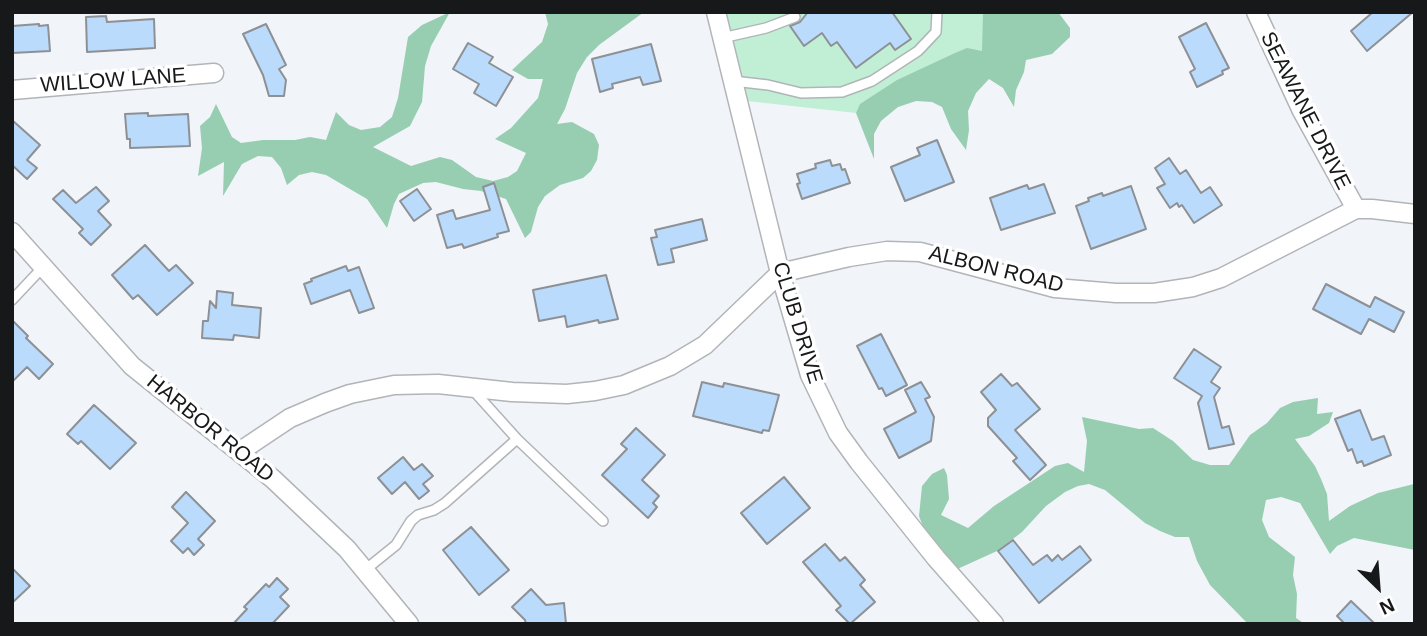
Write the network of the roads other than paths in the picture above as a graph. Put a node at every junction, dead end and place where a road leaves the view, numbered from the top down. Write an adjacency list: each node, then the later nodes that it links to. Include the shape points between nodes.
1 (716, 12): 5 (street, CLUB DRIVE)
2 (937, 12): 7 (lane, via 936,32 918,51 872,81 842,92 801,93)
3 (1256, 12): 9 (street, SEAWANE DRIVE, via 1302,111)
4 (795, 17): 5 (lane)
5 (722, 38): 7 (street, CLUB DRIVE)
6 (214, 73): 8 (street, WILLOW LANE)
7 (733, 80): 13 (street, CLUB DRIVE)
8 (12, 90)
9 (1356, 209): 10 (street); 13 (street, ALBON ROAD, via 1221,278 1154,293 1055,288 920,251 887,251)
10 (1415, 214)
11 (12, 232): 12 (street, HARBOR ROAD)
12 (44, 266): 14 (lane); 17 (street, HARBOR ROAD, via 132,366)
13 (780, 273): 15 (street, via 705,345 624,385 567,394); 21 (street, CLUB DRIVE, via 810,376 838,433)
14 (12, 300)
15 (471, 387): 16 (lane); 17 (street, via 394,385 350,394 290,418)
16 (517, 439): 18 (lane); 19 (lane, via 445,503 411,521 396,545)
17 (239, 452): 19 (street, HARBOR ROAD, via 292,496)
18 (603, 521)
19 (365, 570): 20 (street, HARBOR ROAD)
20 (409, 624)
21 (994, 624)

